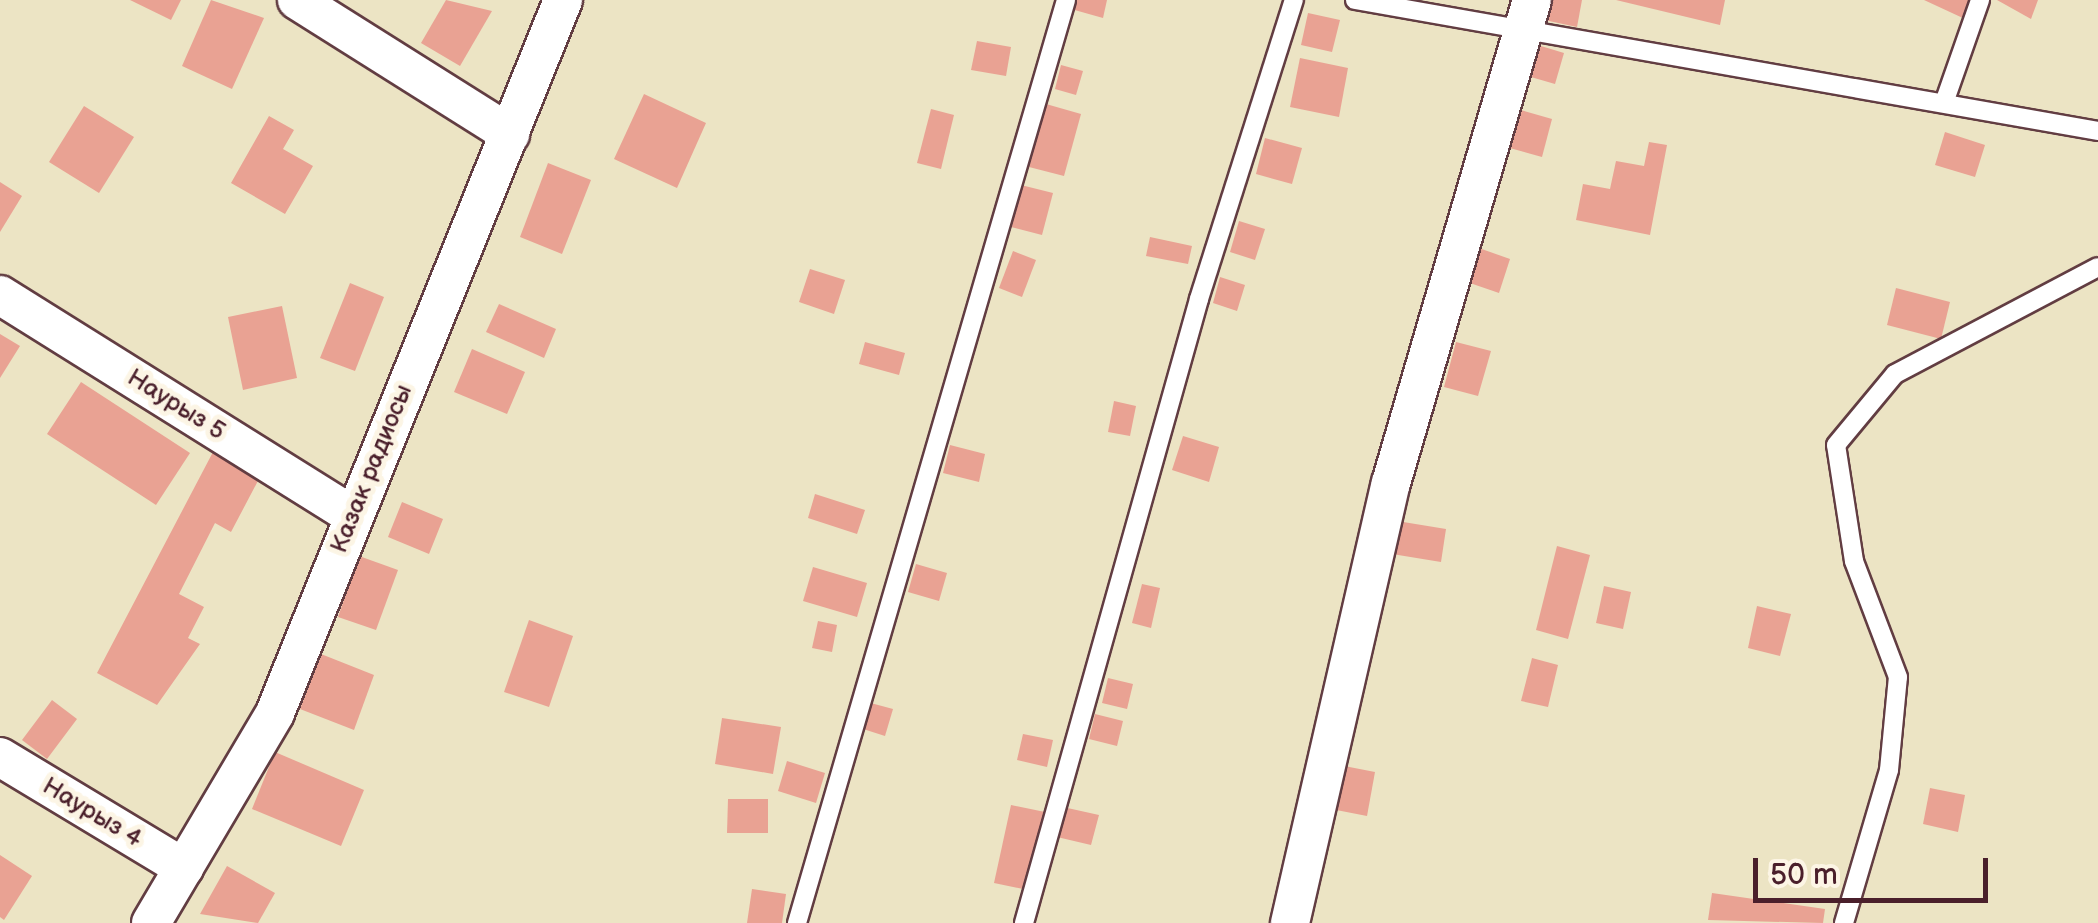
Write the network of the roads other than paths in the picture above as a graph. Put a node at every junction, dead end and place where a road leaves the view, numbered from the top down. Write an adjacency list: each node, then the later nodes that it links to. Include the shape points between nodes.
1 (298, 0): 10 (street)
2 (562, 0): 10 (street, Казак радиосы)
3 (1066, 0): 17 (lane)
4 (1294, 0): 18 (lane, via 1198,299)
5 (1355, 0): 7 (lane)
6 (1980, 0): 8 (lane)
7 (1528, 14): 8 (lane); 19 (street, via 1391,483)
8 (1944, 103): 9 (lane)
9 (2098, 131)
10 (510, 134): 13 (street, Казак радиосы)
11 (2098, 267): 20 (lane, via 1894,374 1836,445 1854,561 1898,677 1888,770)
12 (0, 295): 13 (street, Наурыз 5)
13 (353, 516): 15 (street, Казак радиосы, via 276,712)
14 (0, 758): 15 (street, Наурыз 4)
15 (184, 868): 16 (street, Казак радиосы)
16 (151, 923)
17 (797, 923)
18 (1024, 923)
19 (1290, 923)
20 (1844, 923)

